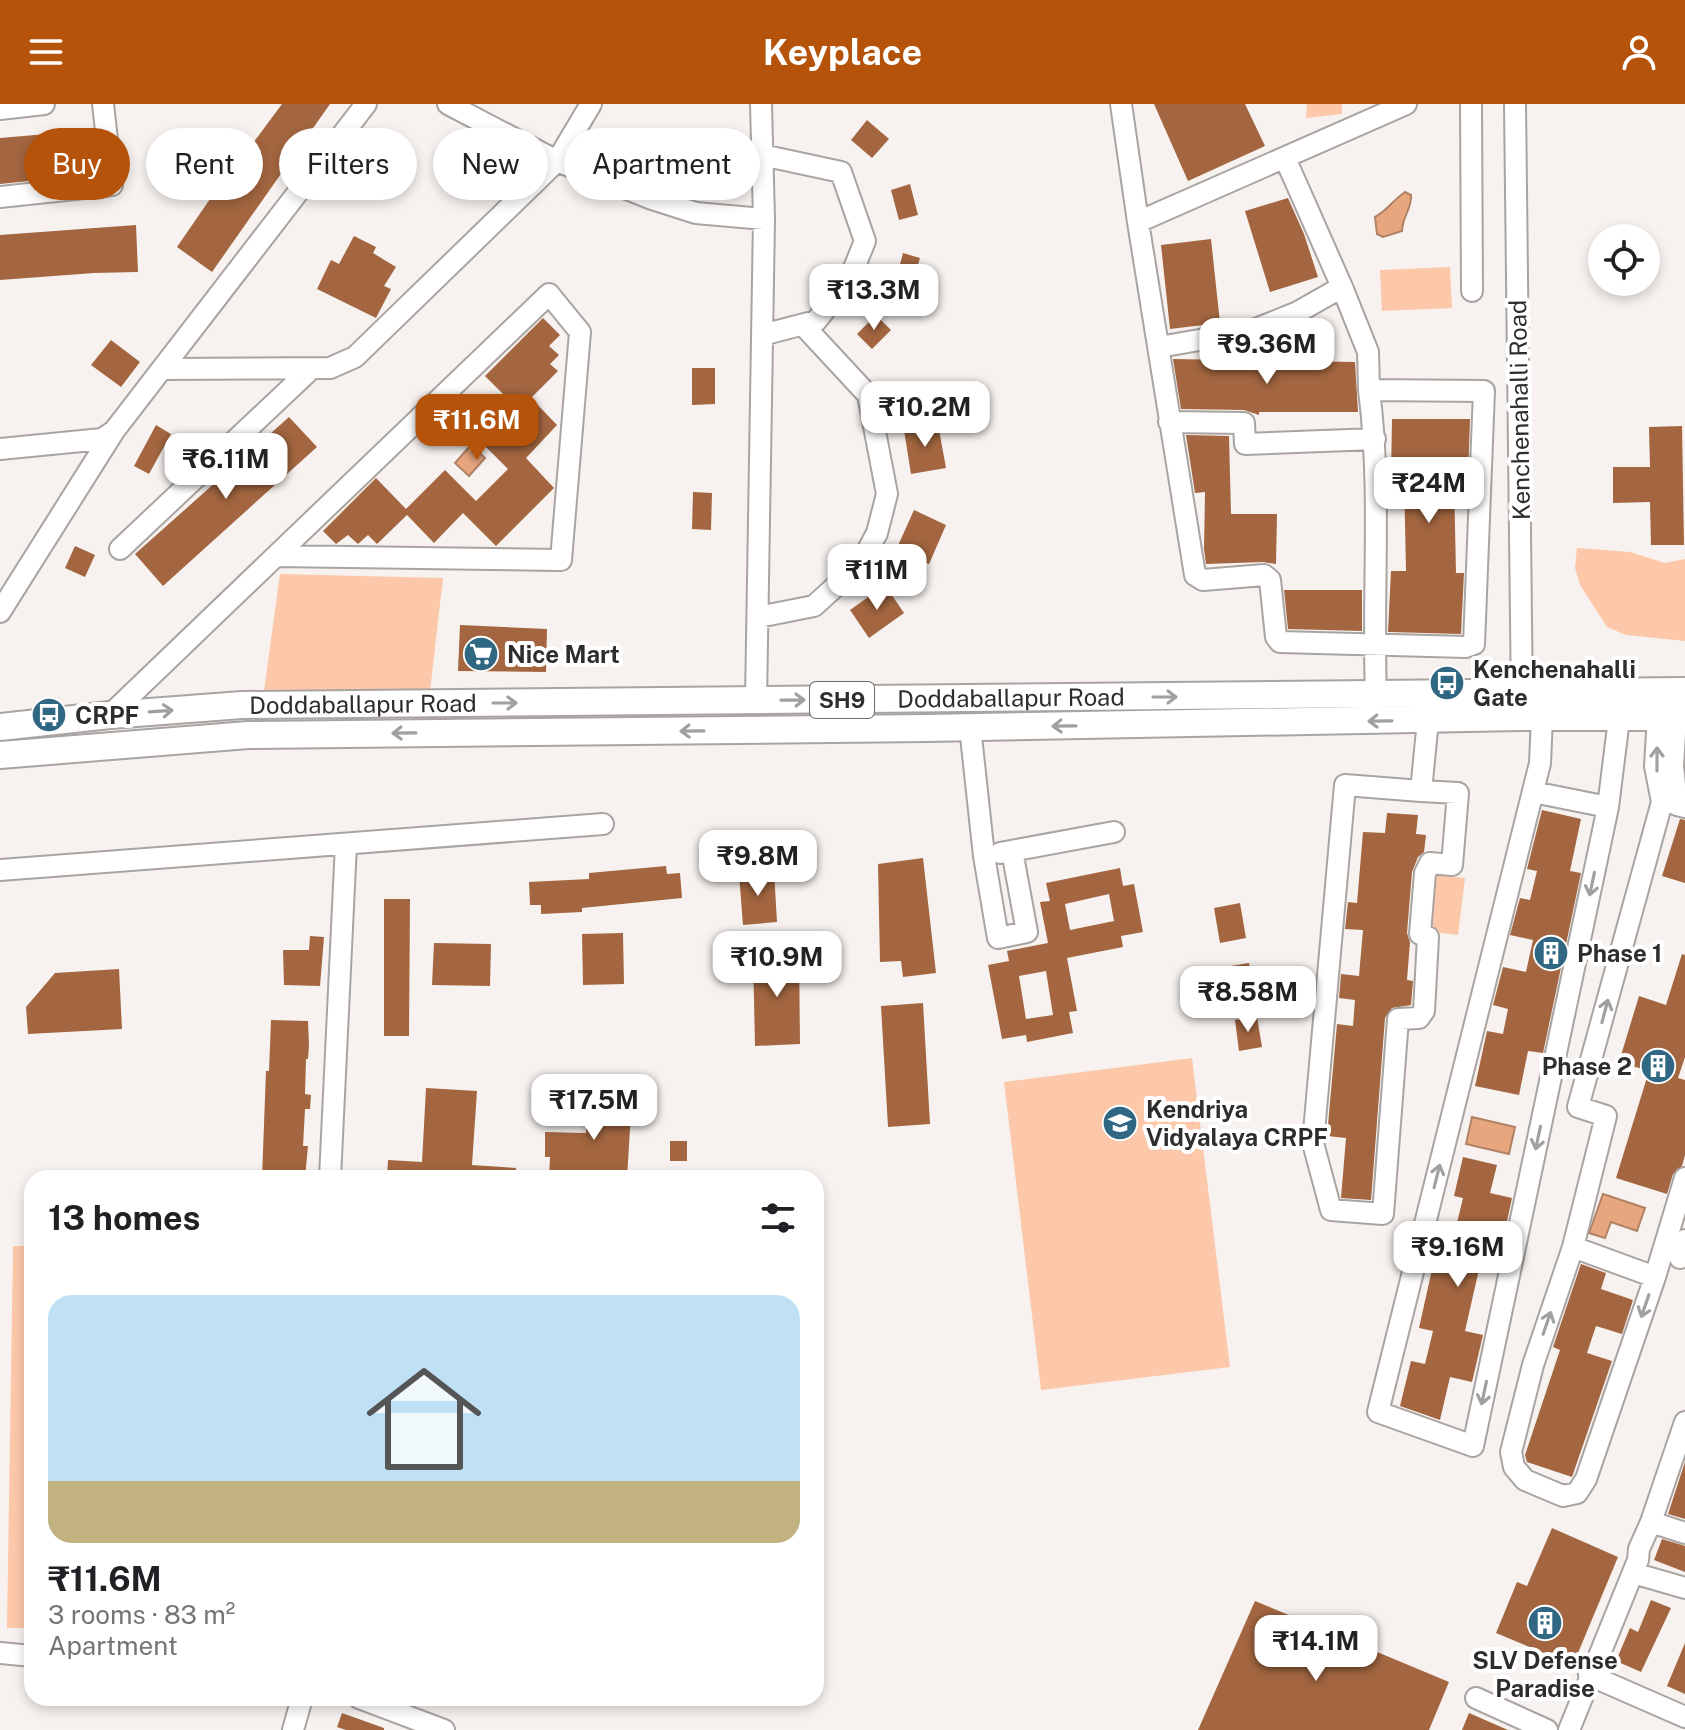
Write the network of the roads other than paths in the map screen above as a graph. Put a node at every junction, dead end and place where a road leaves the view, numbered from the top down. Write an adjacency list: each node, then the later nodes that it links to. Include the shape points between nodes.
1 (44, 104): 11 (street)
2 (103, 104): 15 (street, via 112,185)
3 (366, 104): 23 (street)
4 (448, 104): 14 (street)
5 (591, 104): 14 (street)
6 (761, 104): 12 (street)
7 (1121, 104): 17 (street)
8 (1406, 104): 13 (street)
9 (1471, 104): 19 (street)
10 (1515, 104): 38 (street, Kenchenahalli Road)
11 (0, 109)
12 (762, 155): 16 (street); 20 (street, via 841,172 865,241 850,278 816,321)
13 (1285, 158): 17 (street); 18 (street)
14 (557, 161): 16 (street, via 696,213); 24 (street, via 355,357 330,368)
15 (0, 197)
16 (764, 219): 21 (street)
17 (1138, 222): 22 (street)
18 (1342, 287): 22 (street, via 1251,331); 25 (street, via 1368,352)
19 (1472, 291)
20 (803, 325): 21 (street); 33 (street, via 868,395 887,494 877,533 861,563 814,606)
21 (762, 335): 33 (street)
22 (1159, 347): 26 (street)
23 (162, 369): 24 (street); 27 (street)
24 (311, 369): 30 (street)
25 (1369, 390): 28 (street); 34 (street, via 1484,391 1474,644)
26 (1169, 422): 28 (street, via 1244,423 1245,444); 34 (street, via 1195,575 1203,580 1264,575 1270,580 1280,642)
27 (114, 431): 29 (street, via 102,439); 32 (street)
28 (1375, 439): 34 (street)
29 (0, 449)
30 (120, 549)
31 (276, 556): 31 (street, via 288,545 549,294 580,332 561,560); 39 (street)
32 (0, 612)
33 (758, 617): 37 (street)
34 (1375, 643): 36 (street)
35 (1685, 691): 38 (main road, Doddaballapur Road / SH9)
36 (1376, 696): 37 (main road, Doddaballapur Road / SH9, one-way to 36); 38 (main road, Doddaballapur Road / SH9)
37 (756, 701): 39 (main road, Doddaballapur Road / SH9, one-way to 37, via 242,705)
38 (1528, 709): 41 (main road, Doddaballapur Road / SH9); 42 (main road, Doddaballapur Road / SH9); 47 (street, Kenchenahalli Road, via 1540,763)
39 (110, 715): 43 (main road, Doddaballapur Road / SH9)
40 (1673, 717): 41 (main road, Doddaballapur Road / SH9); 48 (street)
41 (1619, 719): 49 (street)
42 (1428, 720): 44 (main road, Doddaballapur Road / SH9, one-way to 44); 46 (street)
43 (0, 727)
44 (970, 727): 45 (main road, Doddaballapur Road / SH9, one-way to 45, via 248,735); 54 (street)
45 (0, 755)
46 (1421, 791): 46 (street, via 1458,793 1456,826 1452,865 1430,863 1425,873 1420,934 1428,937 1424,1011 1419,1018 1398,1019 1383,1214 1331,1210 1313,1143 1345,785)
47 (1533, 792): 49 (street); 49 (street, Kenchenahalli Road, one-way to 47, via 1473,1446 1378,1412)
48 (1674, 805): 58 (street, one-way to 48, via 1606,1116 1578,1107)
49 (1608, 807)
50 (603, 824): 52 (street)
51 (1114, 832): 53 (street)
52 (346, 844): 55 (street); 56 (street)
53 (1012, 851): 54 (street); 54 (street, via 1027,932 998,938)
54 (984, 856)
55 (0, 870)
56 (330, 1170)
57 (1685, 1178): 59 (street)
58 (1573, 1247): 59 (street); 59 (street, one-way to 58, via 1586,1479 1577,1493 1563,1496 1525,1480 1514,1467 1511,1452 1533,1365)
59 (1655, 1277)
60 (1685, 1422): 61 (street)
61 (1680, 1454): 62 (street)
62 (1651, 1522): 63 (street); 64 (street)
63 (1685, 1533)
64 (1639, 1549): 65 (street); 77 (street, via 1629,1558)
65 (1633, 1573): 66 (street); 69 (street)
66 (1685, 1588)
67 (0, 1653): 68 (street)
68 (24, 1655)
69 (1589, 1675): 73 (street); 78 (street)
70 (1476, 1698): 76 (street)
71 (300, 1706): 74 (street)
72 (380, 1706): 75 (street)
73 (1685, 1717): 79 (street)
74 (293, 1730)
75 (444, 1730)
76 (1547, 1730)
77 (1554, 1730)
78 (1569, 1730)
79 (1679, 1730)

